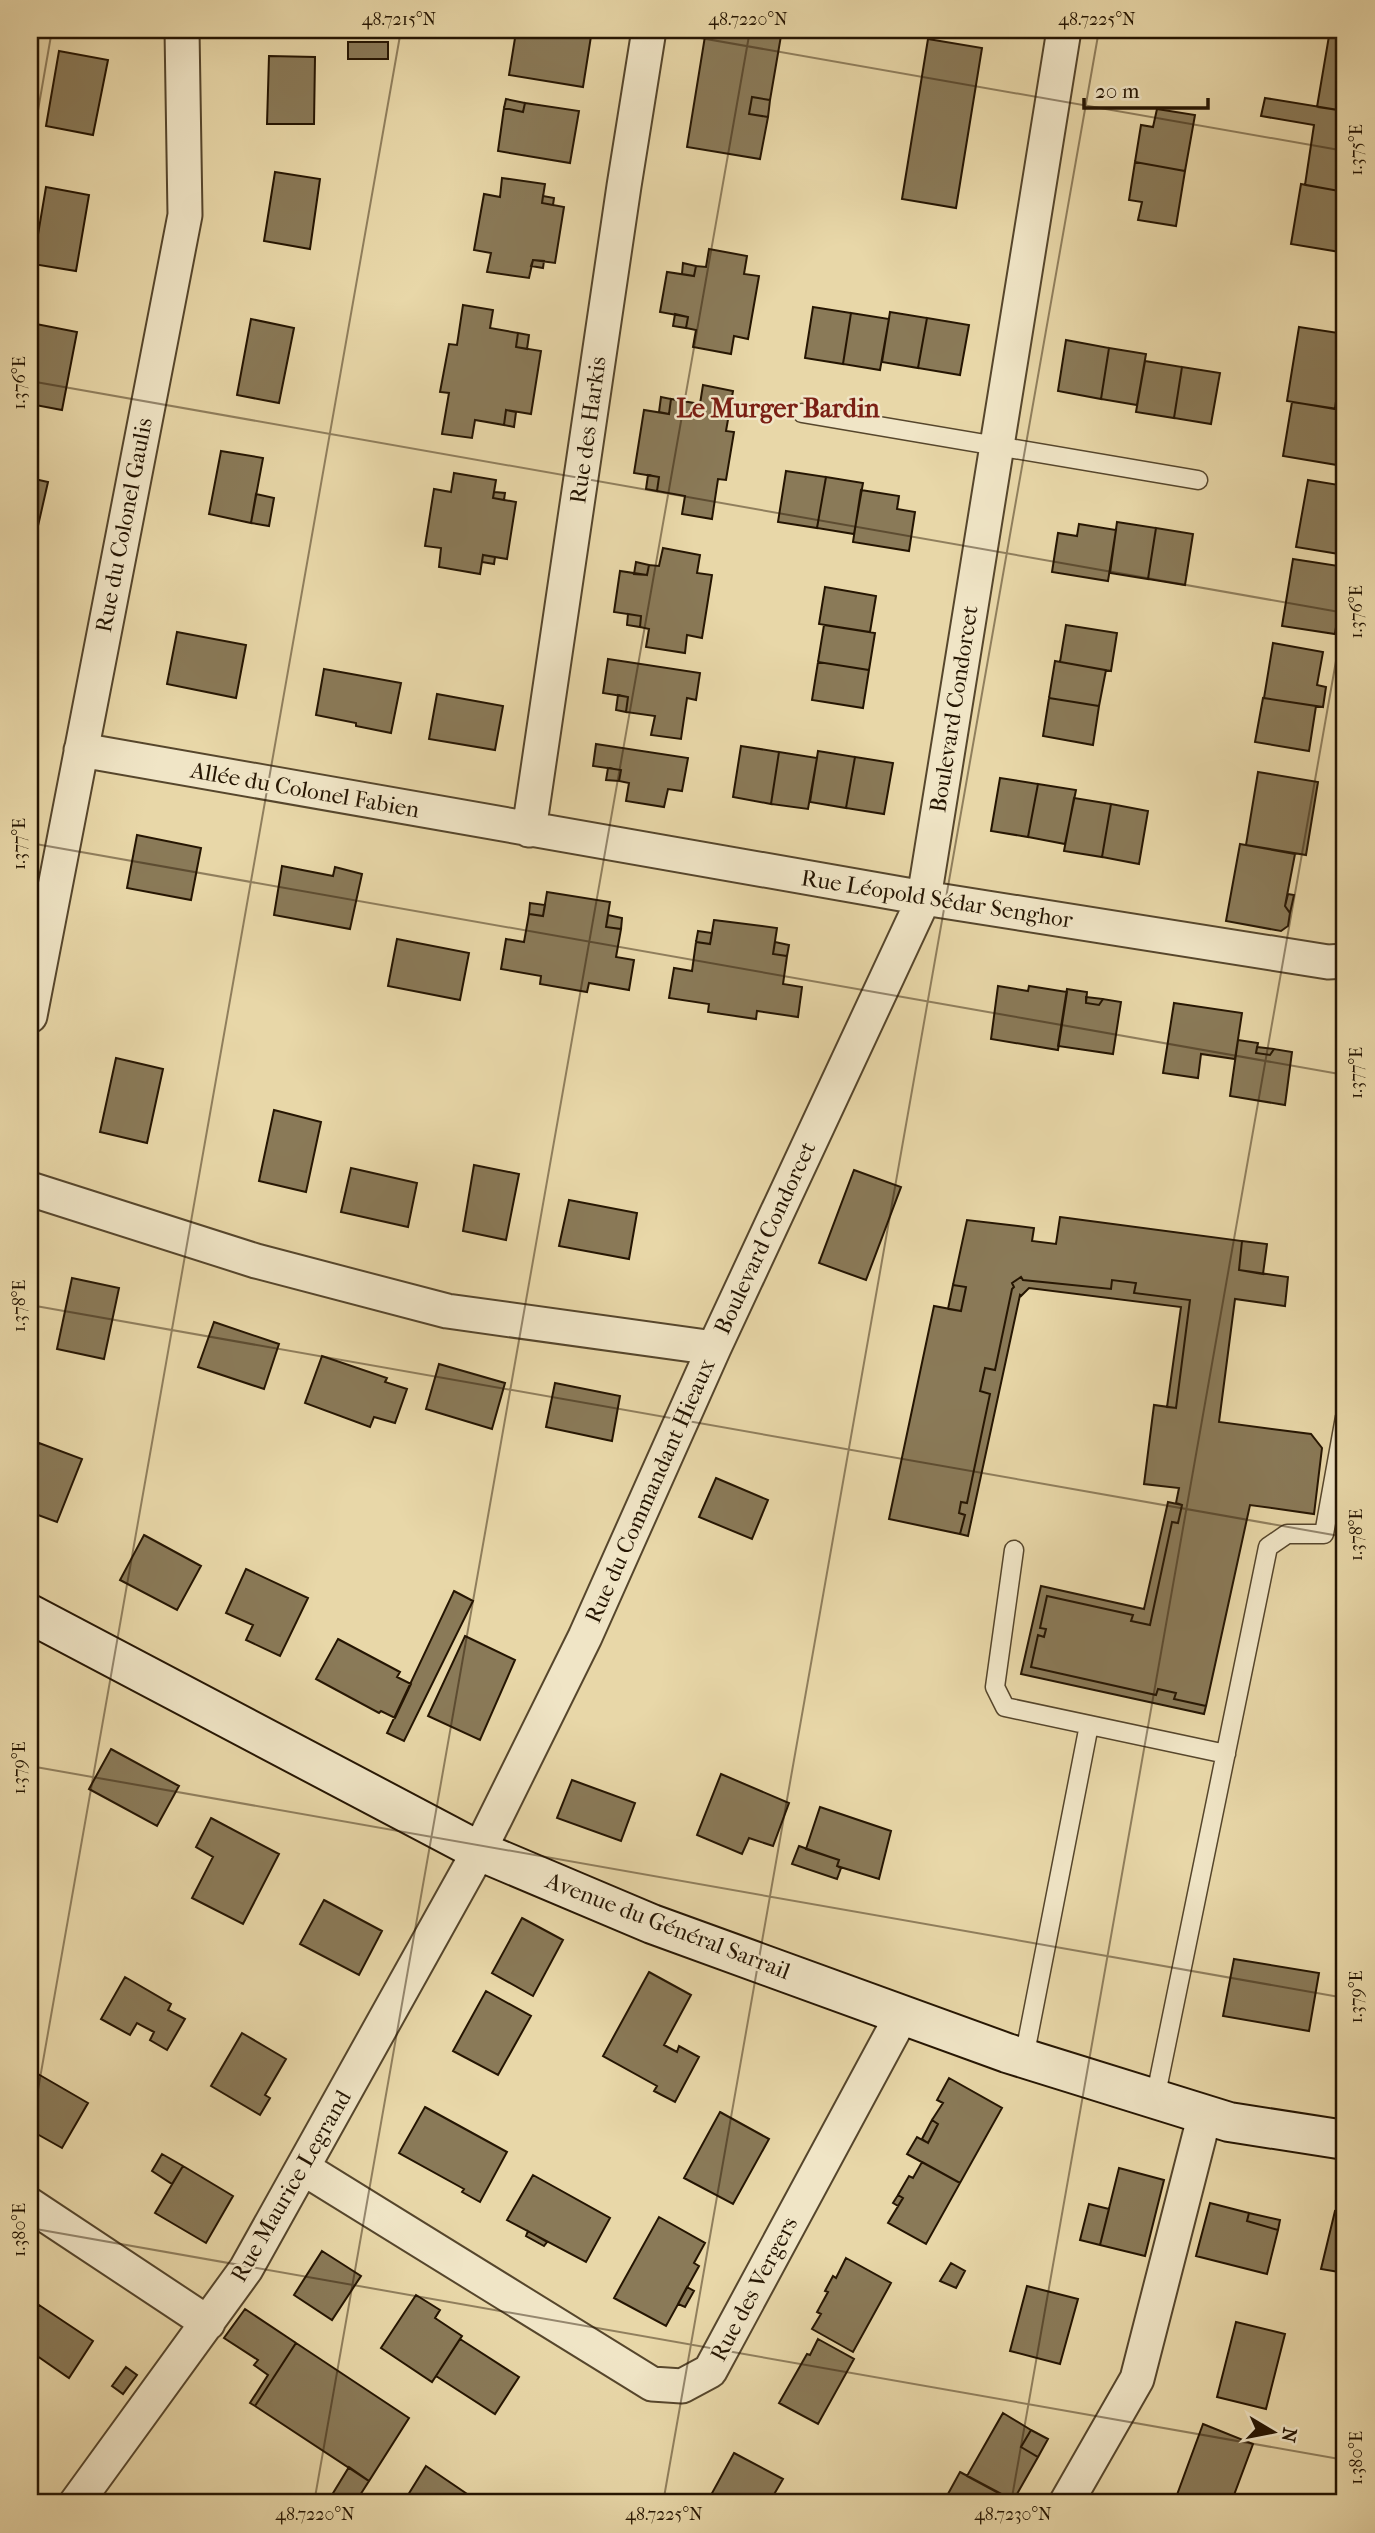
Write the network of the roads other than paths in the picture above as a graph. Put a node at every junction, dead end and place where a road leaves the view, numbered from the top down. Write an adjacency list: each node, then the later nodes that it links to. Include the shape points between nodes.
1 (182, 30): 7 (street, Rue du Colonel Gaulis, via 185,215)
2 (649, 30): 8 (street, Rue des Harkis)
3 (1064, 30): 5 (street, Boulevard Condorcet)
4 (802, 414): 5 (lane)
5 (997, 446): 6 (lane); 9 (street, Boulevard Condorcet)
6 (1198, 481)
7 (80, 750): 8 (street, Allée du Colonel Fabien); 11 (street, Rue du Colonel Gaulis)
8 (529, 830): 9 (street, Rue Léopold Sédar Senghor)
9 (924, 898): 10 (street, Rue Léopold Sédar Senghor, via 1328,962); 13 (street, Boulevard Condorcet)
10 (1345, 961)
11 (30, 1016)
12 (30, 1189): 13 (street, Rue du Commandant Hieaux, via 256,1261 447,1311)
13 (714, 1348): 19 (street, Rue du Commandant Hieaux, via 585,1637)
14 (1345, 1417): 18 (lane, via 1324,1534 1287,1534 1268,1547)
15 (1014, 1550): 17 (lane, via 995,1687 1005,1707)
16 (30, 1614): 19 (street, Avenue du Général Sarrail)
17 (1089, 1725): 18 (lane); 21 (lane)
18 (1226, 1754): 22 (lane)
19 (479, 1851): 20 (street, Avenue du Général Sarrail, via 652,1924); 25 (street, Rue Maurice Legrand)
20 (902, 2015): 21 (street, Avenue du Général Sarrail); 25 (street, Rue des Vergers, via 710,2371 682,2385 652,2384)
21 (1024, 2058): 22 (street, Avenue du Général Sarrail)
22 (1155, 2099): 23 (street, Avenue du Général Sarrail)
23 (1205, 2114): 24 (street, Avenue du Général Sarrail); 29 (street, via 1137,2379)
24 (1345, 2140)
25 (303, 2168): 27 (street, Rue Maurice Legrand, via 246,2269)
26 (30, 2205): 27 (street)
27 (208, 2323): 28 (street, Rue Maurice Legrand)
28 (76, 2503)
29 (1066, 2503)

